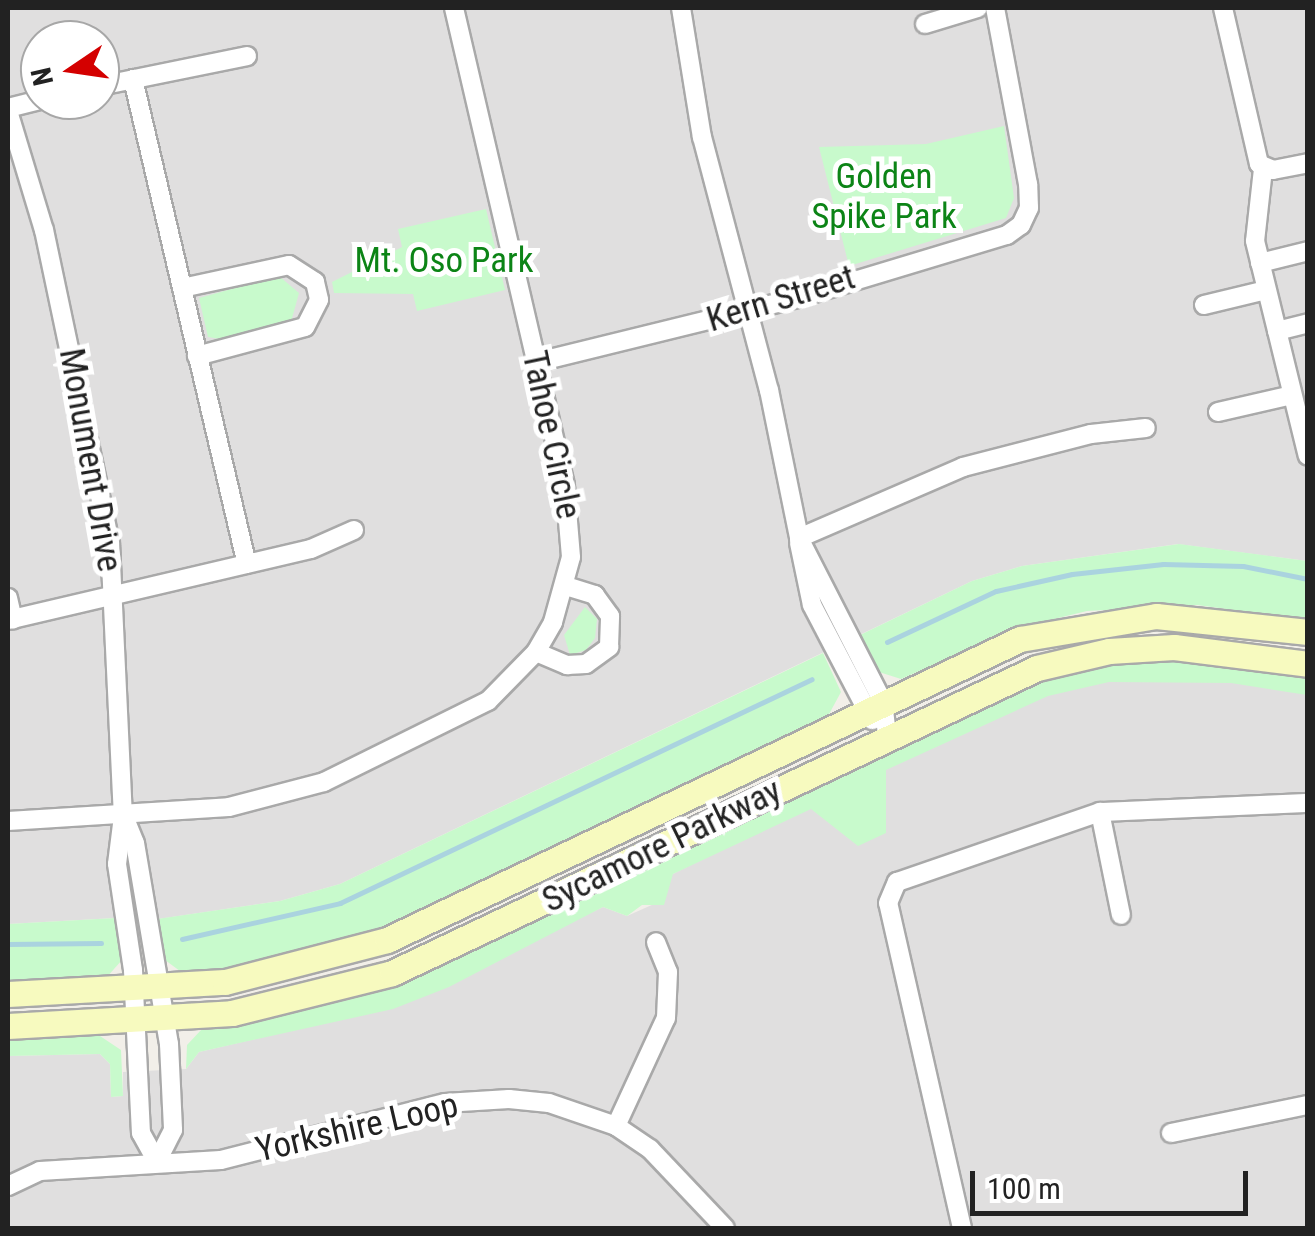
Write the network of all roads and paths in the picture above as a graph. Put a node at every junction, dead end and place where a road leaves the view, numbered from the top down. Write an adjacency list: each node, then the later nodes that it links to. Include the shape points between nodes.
1 (454, 8): 22 (street, Tahoe Circle)
2 (681, 8): 18 (street, via 702,137)
3 (978, 8): 6 (street)
4 (995, 8): 18 (street, Kern Street, via 1028,184 1029,208 1021,225 986,242)
5 (1222, 8): 12 (street)
6 (924, 24)
7 (247, 56): 8 (street)
8 (134, 79): 9 (street); 15 (street)
9 (120, 82)
10 (8, 110): 31 (street, Monument Drive, via 44,230 93,447)
11 (1308, 163): 12 (street)
12 (1264, 169): 14 (street, via 1255,223)
13 (1308, 251): 14 (street)
14 (1260, 263): 16 (street)
15 (182, 288): 21 (street); 21 (street, via 289,265 315,282 319,300 305,327)
16 (1266, 290): 17 (street); 20 (street)
17 (1204, 305)
18 (750, 312): 22 (street, Kern Street); 28 (street)
19 (1308, 324): 20 (street)
20 (1277, 331): 23 (street)
21 (198, 356): 29 (street)
22 (537, 362): 30 (street, Tahoe Circle, via 572,526)
23 (1292, 395): 24 (street); 26 (street)
24 (1218, 412)
25 (1146, 428): 28 (street, via 1091,434 963,466)
26 (1308, 456)
27 (354, 530): 29 (street)
28 (799, 538): 37 (street)
29 (247, 564): 31 (street)
30 (566, 586): 35 (street, Tahoe Circle); 35 (street, via 595,594 610,616 609,648 586,664 567,665)
31 (114, 596): 33 (street); 41 (street, Monument Drive)
32 (8, 598): 33 (street)
33 (10, 620)
34 (1308, 632): 37 (main road, Sycamore Parkway, via 1190,616 1094,622 986,652)
35 (536, 652): 41 (street, Tahoe Circle, via 514,678 459,719 324,782 229,807)
36 (1308, 664): 38 (main road, Sycamore Parkway, via 1210,648 1109,651 1008,678)
37 (873, 707): 38 (street); 45 (main road, Sycamore Parkway, via 387,940 265,975)
38 (887, 735): 47 (main road, Sycamore Parkway, via 430,958 271,1007)
39 (1308, 803): 40 (street)
40 (1100, 812): 43 (street); 56 (street, via 897,882 888,903)
41 (124, 816): 42 (street, Tahoe Circle); 45 (street, Monument Drive, via 135,843)
42 (8, 821)
43 (1121, 916)
44 (656, 942): 51 (street, via 668,972 666,1018)
45 (147, 988): 46 (main road, Sycamore Parkway); 47 (street, Monument Drive); 48 (street, Monument Drive)
46 (8, 994)
47 (166, 1020): 48 (main road, Sycamore Parkway); 53 (street, Monument Drive, via 173,1130)
48 (136, 1022): 49 (main road, Sycamore Parkway); 53 (street, Monument Drive, via 140,1132)
49 (8, 1026)
50 (1308, 1104): 52 (street)
51 (616, 1126): 53 (street, Yorkshire Loop, via 549,1102 445,1103 222,1160); 55 (street, Yorkshire Loop, via 650,1149)
52 (1172, 1133)
53 (157, 1162): 54 (street, Yorkshire Loop, via 40,1170)
54 (8, 1186)
55 (726, 1228)
56 (962, 1228)

